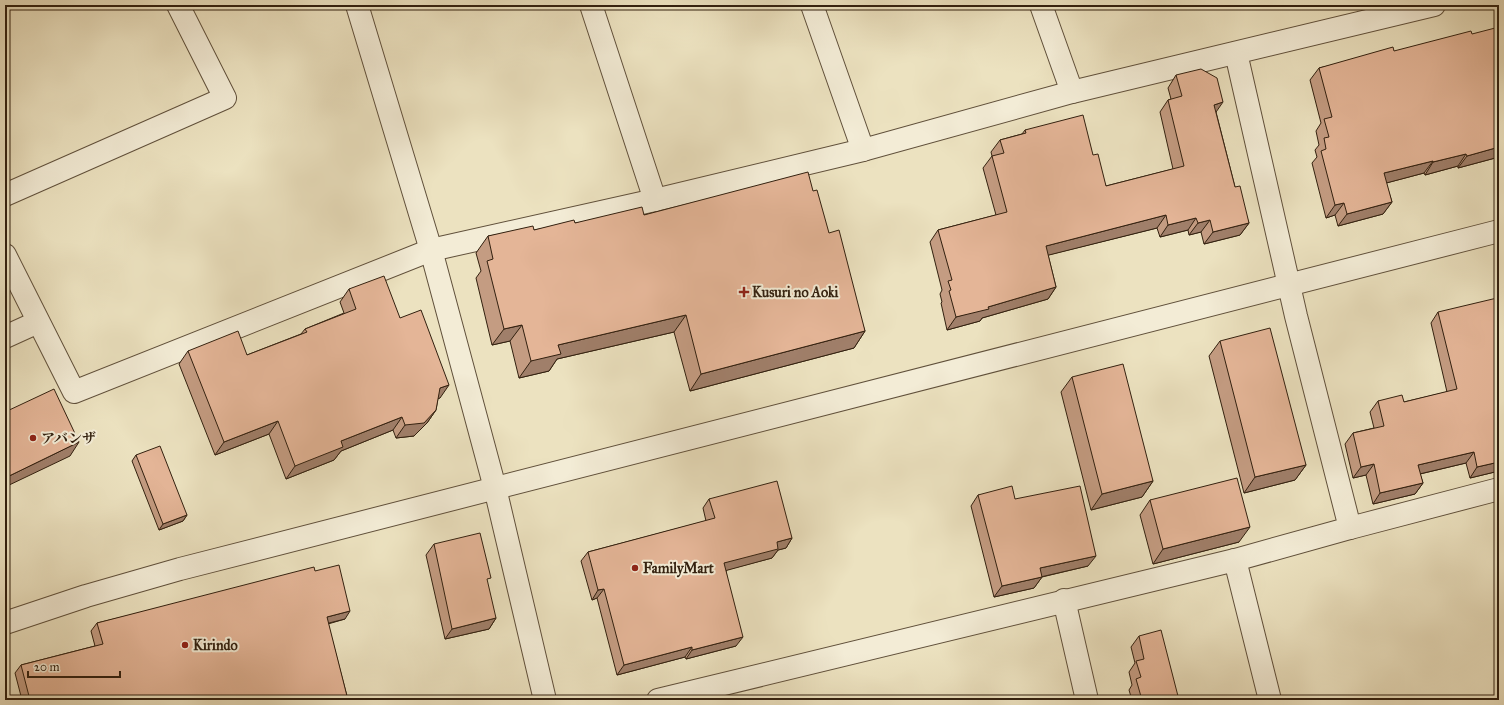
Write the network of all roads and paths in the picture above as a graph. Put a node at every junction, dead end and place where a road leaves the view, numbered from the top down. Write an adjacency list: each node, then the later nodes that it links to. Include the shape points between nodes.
1 (178, 5): 10 (street, via 224,98)
2 (357, 5): 13 (street)
3 (591, 5): 11 (street)
4 (812, 5): 9 (street)
5 (1041, 5): 8 (street)
6 (1434, 5): 7 (street)
7 (1236, 53): 8 (street); 15 (street)
8 (1072, 92): 9 (street)
9 (863, 150): 11 (street)
10 (5, 195)
11 (655, 200): 13 (street)
12 (1499, 231): 15 (street)
13 (431, 250): 16 (street, via 74,392); 18 (street)
14 (5, 256): 16 (street)
15 (1288, 285): 18 (street); 20 (street)
16 (38, 322): 17 (street)
17 (5, 337)
18 (495, 488): 23 (street, via 180,569); 24 (street)
19 (1499, 489): 20 (street)
20 (1350, 528): 21 (street)
21 (1235, 560): 22 (street); 27 (street)
22 (1064, 600): 25 (street); 26 (street)
23 (5, 623)
24 (545, 700)
25 (658, 700)
26 (1087, 700)
27 (1270, 700)

